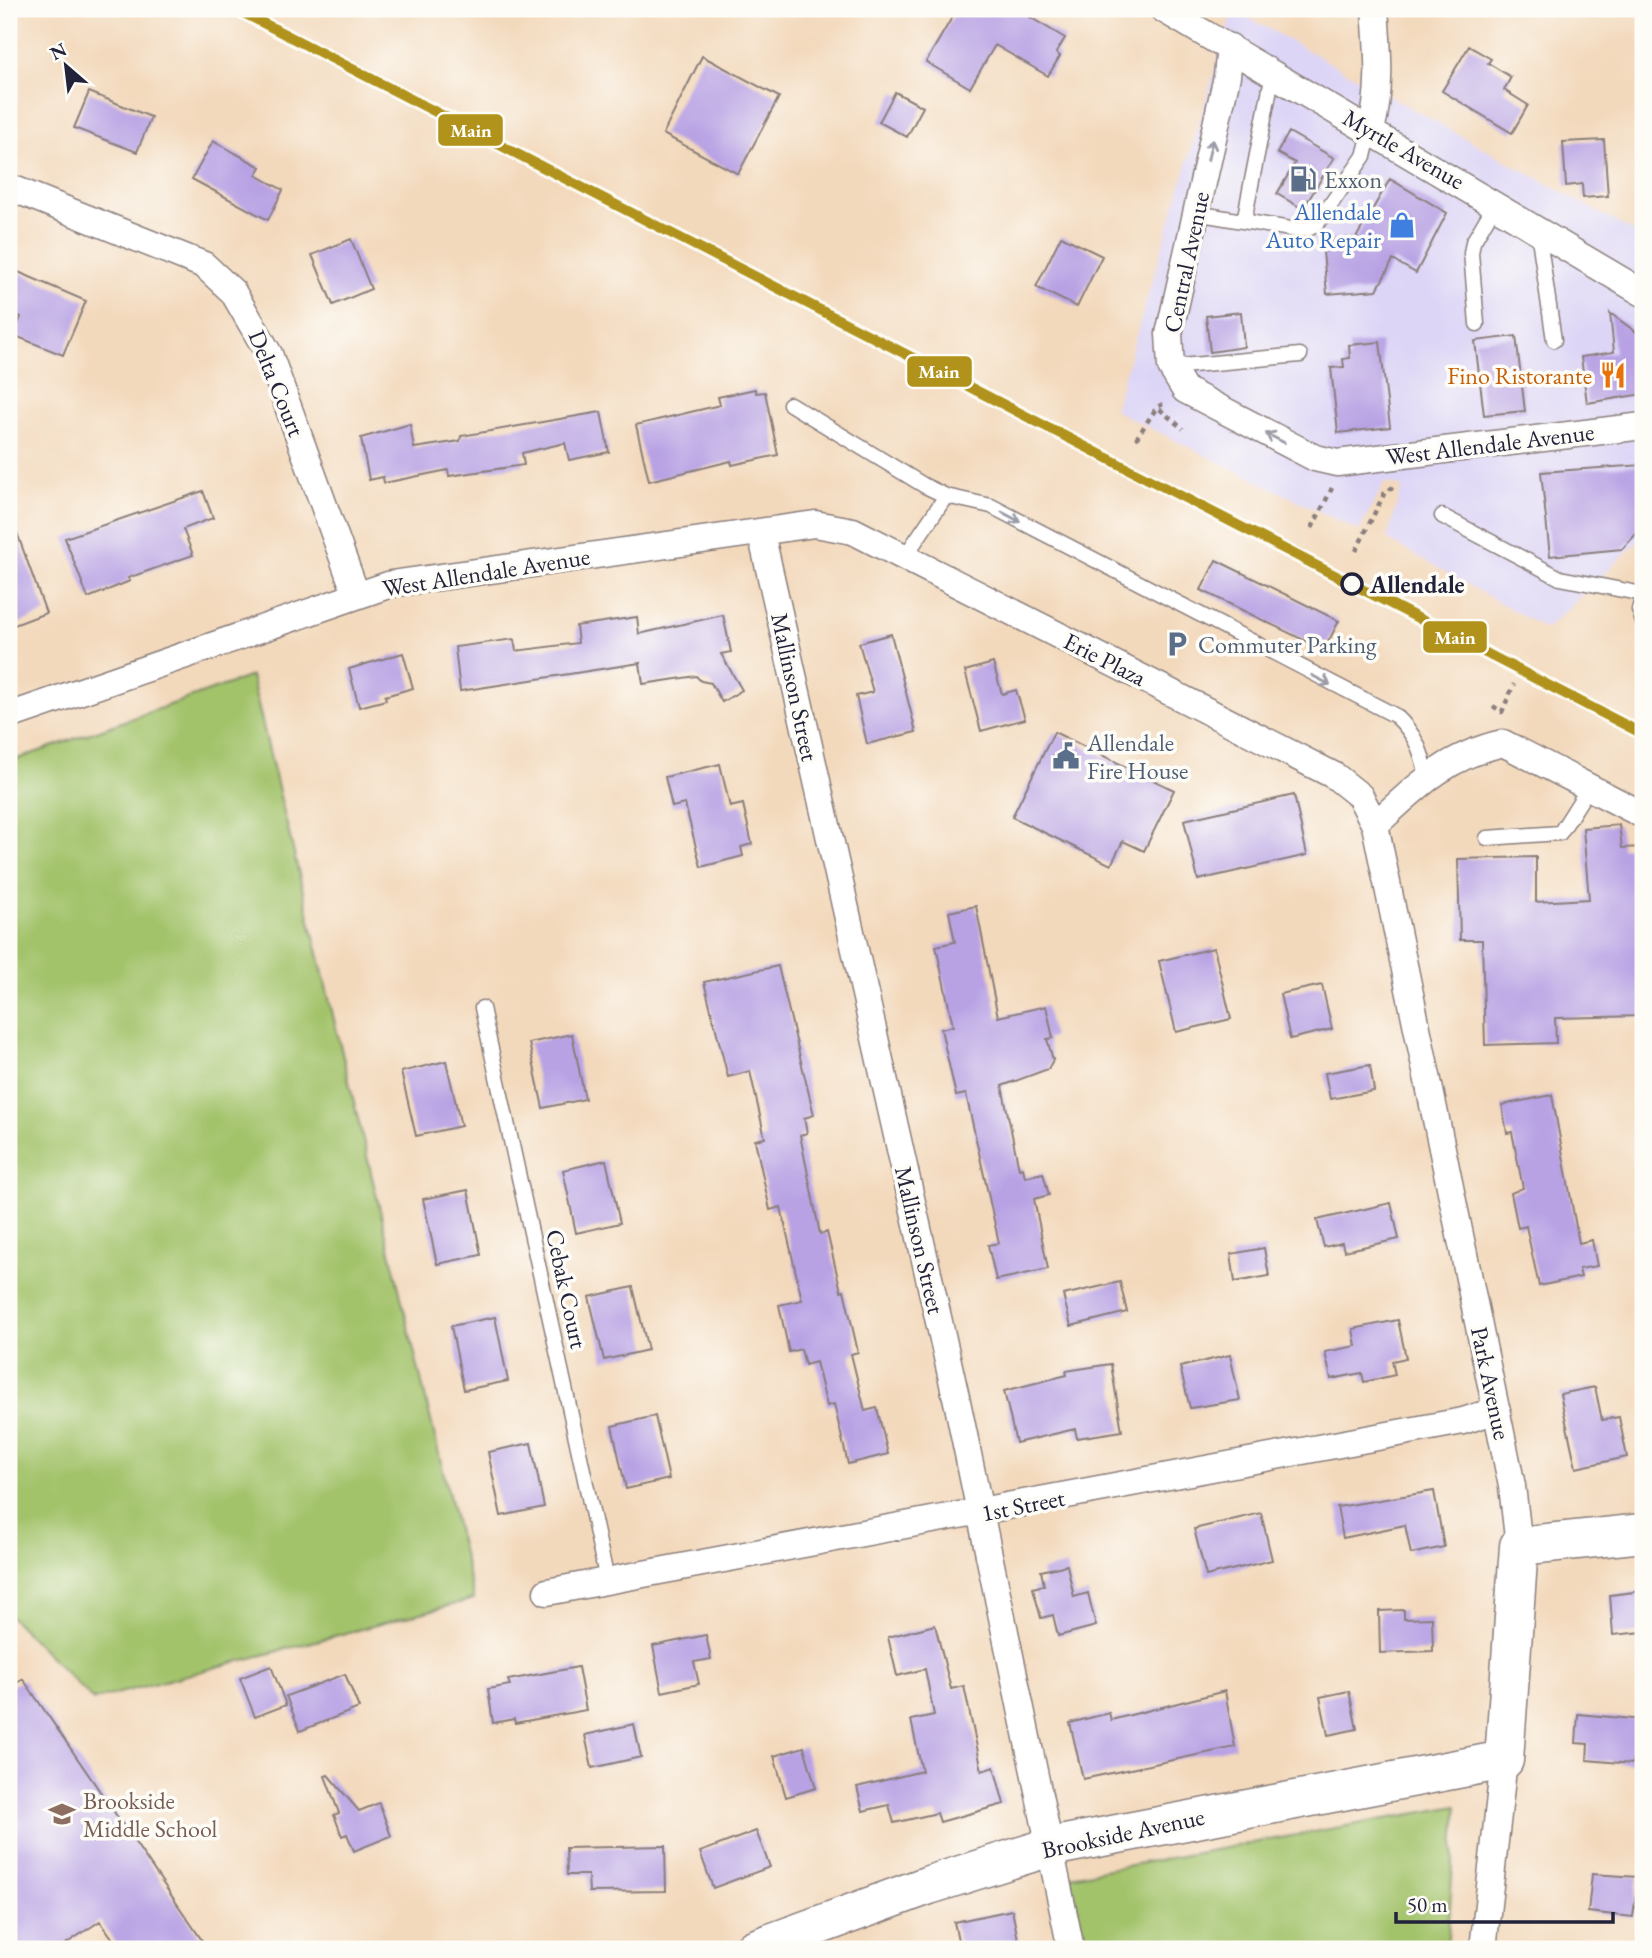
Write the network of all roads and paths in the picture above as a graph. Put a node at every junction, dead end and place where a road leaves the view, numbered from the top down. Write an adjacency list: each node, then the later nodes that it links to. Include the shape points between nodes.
1 (1163, 9): 3 (street, Myrtle Avenue)
2 (1375, 9): 5 (street, via 1379,92)
3 (1230, 47): 4 (street, Myrtle Avenue); 8 (street, Central Avenue, one-way to 3)
4 (1273, 73): 5 (street, Myrtle Avenue); 9 (lane)
5 (1371, 130): 7 (street, Myrtle Avenue); 9 (lane, via 1364,156 1310,228)
6 (9, 187): 29 (street, Delta Court, via 204,265 233,292 269,354)
7 (1496, 204): 10 (street, Myrtle Avenue); 12 (lane, via 1471,253)
8 (1196, 213): 9 (lane); 15 (street, Central Avenue, via 1169,334)
9 (1244, 221)
10 (1538, 229): 11 (street, Myrtle Avenue); 13 (lane)
11 (1643, 293)
12 (1477, 324)
13 (1554, 340)
14 (1300, 355): 15 (lane)
15 (1171, 367): 20 (street, Central Avenue, one-way to 15, via 1315,458 1199,399 1185,390)
16 (790, 404): 22 (lane)
17 (1157, 407): 19 (path)
18 (1643, 426): 20 (street, West Allendale Avenue)
19 (1136, 439)
20 (1337, 463): 25 (path, via 1330,493)
21 (1397, 484): 27 (path, via 1384,494)
22 (946, 496): 28 (lane); 35 (lane, one-way to 35, via 991,506 1396,716 1420,747)
23 (1443, 516): 30 (lane, via 1560,578)
24 (815, 524): 26 (street, West Allendale Avenue); 28 (street, Erie Plaza, via 853,531)
25 (1311, 528)
26 (761, 533): 29 (street, West Allendale Avenue, via 421,578); 42 (street, Mallinson Street)
27 (1356, 551)
28 (904, 558): 38 (street, Erie Plaza, via 1335,775 1360,796)
29 (356, 594): 34 (street, West Allendale Avenue)
30 (1643, 594): 31 (lane, via 1639,610)
31 (1643, 622)
32 (1514, 684): 33 (path, via 1502,712)
33 (1493, 706)
34 (9, 716)
35 (1427, 776): 36 (street, via 1465,753 1503,743); 38 (street)
36 (1589, 787): 37 (street); 39 (lane, via 1560,833)
37 (1643, 815)
38 (1374, 825): 41 (street, Park Avenue)
39 (1487, 838)
40 (482, 1008): 45 (lane, Cebak Court)
41 (1497, 1410): 42 (street, 1st Street, via 1463,1421); 44 (street, Park Avenue)
42 (980, 1514): 45 (street, 1st Street); 48 (street, Mallinson Street)
43 (1643, 1533): 44 (main road)
44 (1519, 1546): 47 (main road, Park Avenue)
45 (607, 1580): 46 (street, 1st Street)
46 (547, 1592)
47 (1504, 1760): 48 (main road, Brookside Avenue); 51 (street, Park Avenue)
48 (1050, 1847): 49 (main road, Brookside Avenue); 50 (street, Mallinson Street)
49 (754, 1949)
50 (1071, 1949)
51 (1483, 1949)

